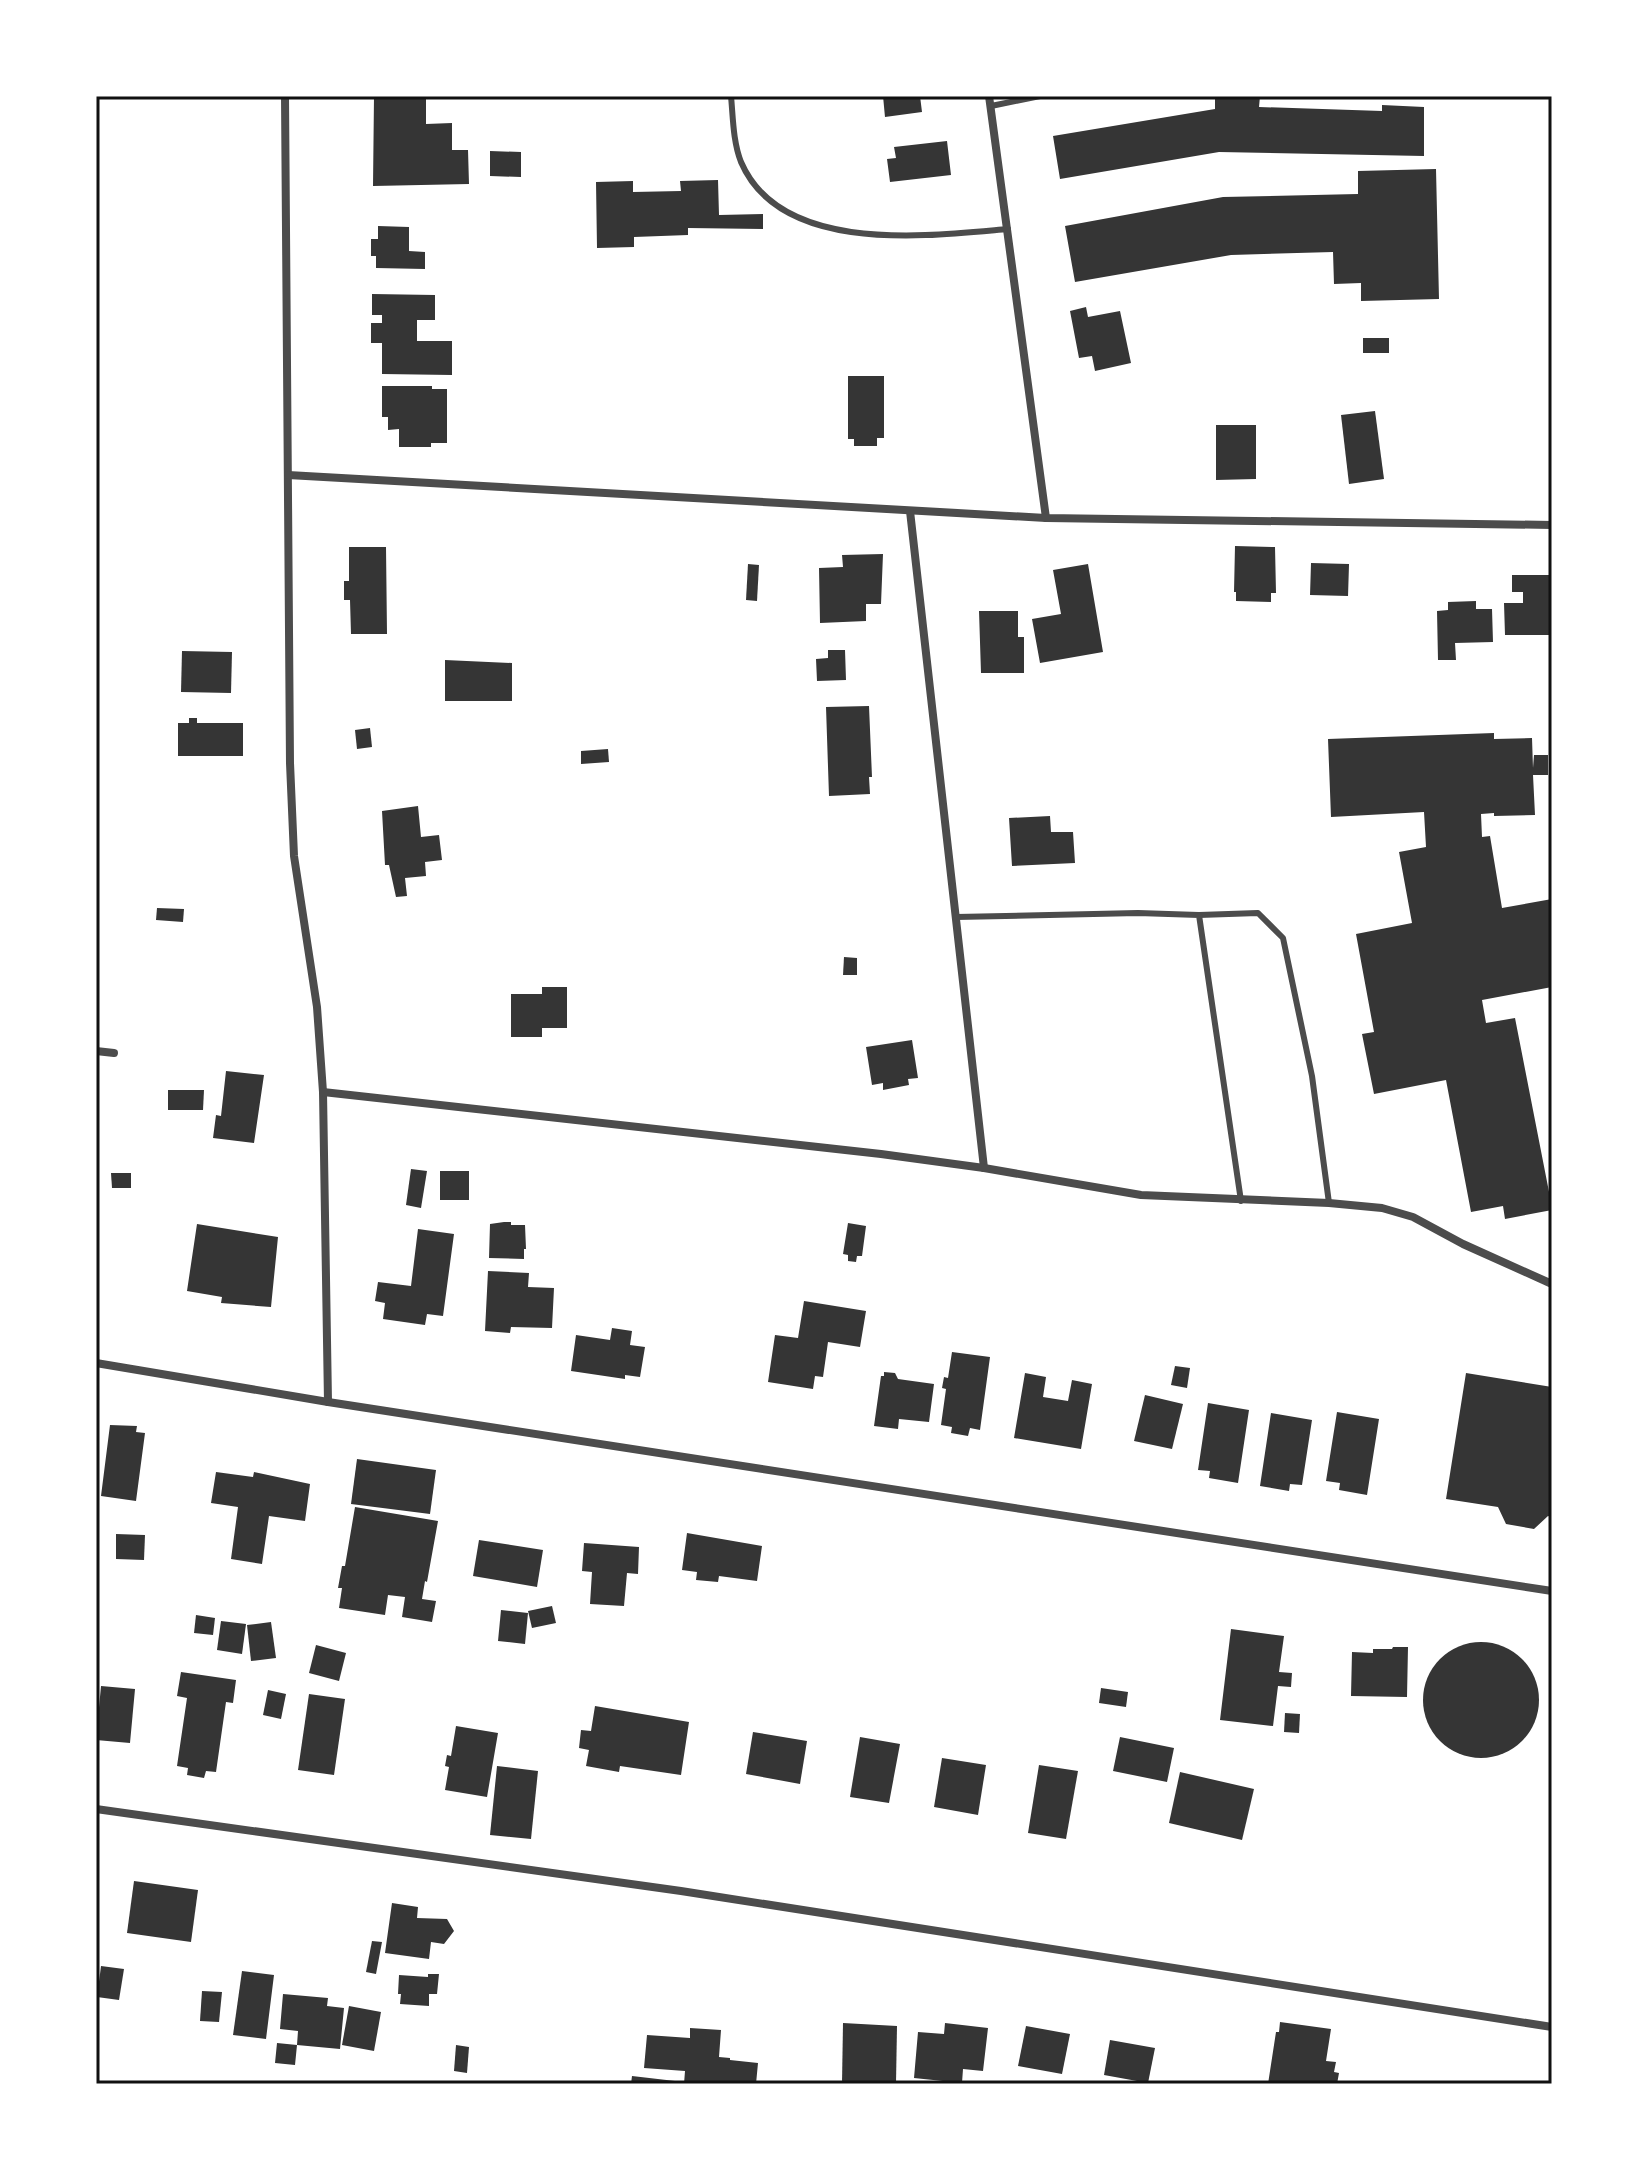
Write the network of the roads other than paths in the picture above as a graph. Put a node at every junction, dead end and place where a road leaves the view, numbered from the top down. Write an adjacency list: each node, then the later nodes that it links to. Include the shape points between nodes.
1 (285, 96): 6 (street)
2 (731, 96): 5 (lane, via 740,159 748,176 794,215 859,234)
3 (1040, 96): 4 (lane)
4 (990, 101): 5 (street)
5 (1008, 229): 8 (street)
6 (288, 475): 7 (street); 14 (street, via 294,856 317,1007)
7 (910, 511): 8 (street); 11 (street)
8 (1046, 518): 9 (street)
9 (1552, 525)
10 (1199, 915): 11 (lane); 16 (lane); 17 (lane, via 1258,913 1283,938 1312,1076)
11 (956, 917): 15 (street)
12 (96, 1051): 13 (street)
13 (114, 1053)
14 (323, 1092): 15 (street); 20 (street)
15 (984, 1168): 16 (street, via 1141,1195)
16 (1241, 1201): 17 (street)
17 (1329, 1203): 18 (street, via 1413,1217)
18 (1552, 1284)
19 (96, 1363): 20 (street)
20 (328, 1402): 21 (street)
21 (1552, 1591)
22 (96, 1809): 23 (street, via 681,1891)
23 (1552, 2027)

